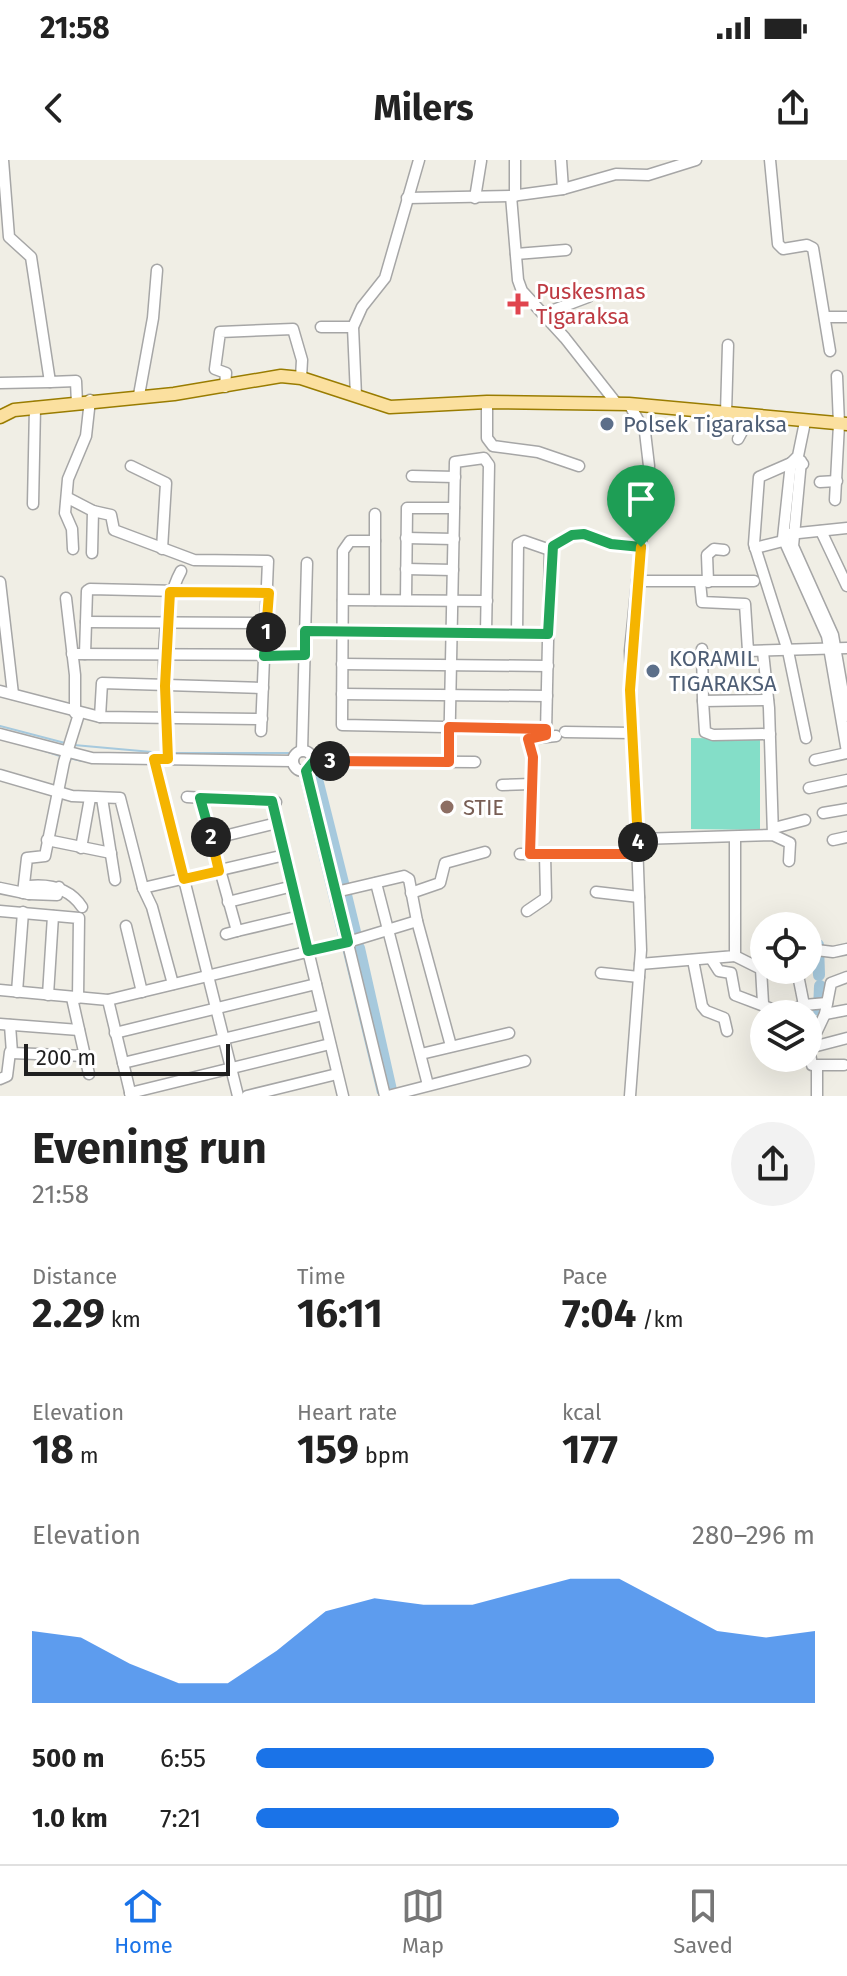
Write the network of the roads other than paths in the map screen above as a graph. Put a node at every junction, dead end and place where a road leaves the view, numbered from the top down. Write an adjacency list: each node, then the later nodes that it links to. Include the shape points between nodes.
1 (3, 160): 25 (street, via 9,237 31,257)
2 (419, 160): 10 (street)
3 (561, 160): 8 (street)
4 (696, 160): 8 (street, via 648,175 622,173)
5 (770, 160): 17 (street, via 778,244 783,249 813,248)
6 (481, 161): 11 (street)
7 (515, 161): 9 (street)
8 (563, 189): 9 (street)
9 (513, 196): 11 (street); 13 (street)
10 (407, 198): 11 (street); 20 (street, via 385,278)
11 (475, 198)
12 (566, 250): 13 (street)
13 (516, 254): 16 (street, via 519,285)
14 (157, 270): 28 (street)
15 (588, 297): 16 (street)
16 (543, 314): 33 (street)
17 (825, 317): 18 (street); 22 (street)
18 (847, 317)
19 (321, 327): 20 (street)
20 (353, 327): 29 (street)
21 (728, 345): 37 (street)
22 (830, 351)
23 (837, 376): 41 (street)
24 (301, 378): 27 (main road, via 264,378); 27 (street, via 293,329 220,332 215,369 226,373); 29 (main road)
25 (50, 382): 26 (street); 32 (street, via 76,381)
26 (0, 383)
27 (225, 387): 28 (main road)
28 (139, 395): 30 (main road)
29 (356, 396): 31 (main road, via 400,408)
30 (90, 400): 32 (main road); 50 (street, via 86,436 68,479)
31 (487, 402): 33 (main road); 45 (street, via 487,438 493,446 538,452)
32 (77, 404): 34 (main road)
33 (623, 404): 37 (main road); 62 (street, via 645,432 648,451)
34 (35, 407): 36 (main road); 52 (street)
35 (0, 409): 36 (street)
36 (14, 410): 38 (main road)
37 (726, 413): 39 (main road)
38 (0, 417)
39 (750, 417): 40 (main road); 42 (street)
40 (805, 422): 41 (main road); 43 (street)
41 (843, 424): 48 (street)
42 (738, 439)
43 (797, 461): 58 (street); 63 (street, via 758,478)
44 (131, 466): 65 (street, via 166,483)
45 (579, 466)
46 (412, 476): 47 (street)
47 (455, 477): 53 (street); 86 (street, via 456,460 488,461)
48 (837, 481): 49 (street); 51 (street)
49 (820, 482)
50 (68, 498): 54 (street); 64 (street, via 65,513)
51 (835, 500)
52 (33, 504)
53 (454, 508): 59 (street, via 408,507); 60 (street)
54 (93, 511): 65 (street, via 111,515 114,530); 68 (street)
55 (375, 514): 61 (street)
56 (847, 528): 57 (street)
57 (821, 531): 58 (street); 69 (street)
58 (786, 536): 63 (street); 97 (street)
59 (406, 538): 60 (street); 71 (street)
60 (454, 539): 72 (street)
61 (375, 541): 82 (street, via 345,545); 83 (street)
62 (641, 547): 66 (street, via 584,534 572,535); 74 (street)
63 (755, 548): 98 (street)
64 (73, 549)
65 (162, 549): 80 (street, via 194,560 267,560)
66 (550, 550): 94 (street, via 524,541 518,544); 95 (street)
67 (724, 550): 77 (street, via 707,555)
68 (92, 553)
69 (841, 559): 78 (street)
70 (307, 563): 90 (street)
71 (406, 569): 72 (street); 84 (street)
72 (453, 570): 85 (street)
73 (181, 571): 79 (street)
74 (637, 581): 77 (street); 124 (street, via 630,651)
75 (754, 581): 77 (street)
76 (0, 582): 111 (street)
77 (704, 582): 99 (street, via 702,602 745,604 746,650)
78 (847, 586)
79 (170, 592): 80 (street); 87 (street, via 90,589); 88 (street)
80 (269, 593): 89 (street)
81 (66, 598): 100 (street)
82 (343, 600): 83 (street); 91 (street)
83 (375, 600): 84 (street)
84 (406, 600): 85 (street)
85 (452, 601): 86 (street); 92 (street)
86 (487, 601): 93 (street)
87 (86, 622): 88 (street); 101 (street)
88 (168, 622): 89 (street); 102 (street)
89 (266, 623): 104 (street)
90 (305, 631): 91 (street); 103 (street)
91 (343, 631): 92 (street); 105 (street)
92 (451, 633): 93 (street); 106 (street)
93 (486, 633): 94 (street)
94 (517, 634): 95 (street)
95 (548, 634): 107 (street)
96 (702, 649): 117 (street)
97 (837, 649): 98 (street); 115 (street); 130 (street)
98 (788, 651): 99 (street); 127 (street)
99 (763, 652): 116 (street)
100 (72, 654): 101 (street); 118 (street)
101 (85, 654): 102 (street)
102 (166, 655): 104 (street); 108 (street)
103 (305, 655): 104 (street); 128 (street)
104 (264, 656): 109 (street)
105 (342, 664): 106 (street); 112 (street)
106 (451, 665): 107 (street); 113 (street)
107 (548, 666): 114 (street)
108 (165, 686): 109 (street); 120 (street, via 102,683); 121 (street)
109 (263, 688): 121 (street, via 262,725)
110 (0, 691): 111 (street)
111 (13, 694): 118 (street)
112 (342, 694): 113 (street); 122 (street, via 342,725)
113 (450, 695): 114 (street); 122 (street)
114 (547, 696): 123 (street)
115 (846, 699): 119 (street)
116 (768, 700): 117 (street); 126 (street)
117 (703, 701): 126 (street, via 707,734)
118 (77, 714): 120 (street); 129 (street)
119 (847, 716)
120 (100, 717): 121 (street)
121 (166, 718): 132 (street)
122 (449, 727): 123 (street); 136 (street)
123 (553, 733): 124 (street); 141 (street, via 528,739)
124 (633, 733): 156 (street)
125 (0, 734): 129 (street)
126 (770, 734): 152 (street)
127 (806, 738)
128 (302, 751): 134 (street); 135 (street, via 311,753)
129 (68, 753): 131 (street); 144 (street)
130 (847, 753): 133 (street)
131 (154, 759): 132 (street); 167 (street)
132 (168, 759): 134 (street)
133 (815, 760)
134 (293, 761): 138 (street, via 298,770)
135 (314, 761): 136 (street); 138 (street)
136 (449, 762): 137 (street)
137 (475, 762)
138 (306, 771): 173 (street)
139 (0, 775): 144 (street)
140 (847, 780): 143 (street)
141 (532, 784): 142 (street); 162 (street, via 525,854)
142 (502, 785)
143 (809, 788)
144 (57, 791): 146 (street); 157 (street)
145 (187, 797): 147 (street)
146 (96, 798): 159 (street); 161 (street); 172 (street, via 123,801)
147 (200, 798): 151 (street, via 274,801); 155 (street)
148 (847, 809): 149 (street)
149 (823, 813)
150 (805, 820): 152 (street)
151 (277, 823): 155 (street); 164 (street)
152 (774, 831): 153 (street); 165 (street, via 790,843)
153 (735, 837): 156 (street); 192 (street)
154 (847, 837): 158 (street)
155 (212, 839): 166 (street)
156 (638, 839): 163 (street)
157 (47, 840): 159 (street); 175 (street, via 45,856 27,858)
158 (833, 840)
159 (81, 848): 161 (street)
160 (485, 852): 176 (street, via 445,863 440,883)
161 (111, 853): 168 (street)
162 (545, 854): 163 (street); 181 (street, via 546,898)
163 (639, 854): 177 (street)
164 (285, 855): 166 (street); 170 (street)
165 (789, 861)
166 (219, 871): 167 (street); 178 (street)
167 (184, 879): 172 (street); 197 (street)
168 (115, 880)
169 (376, 883): 173 (street); 176 (street, via 404,876); 187 (street)
170 (293, 886): 178 (street); 184 (street)
171 (0, 888): 175 (street)
172 (143, 888): 200 (street)
173 (336, 892): 188 (street)
174 (596, 892): 177 (street)
175 (26, 893): 179 (street, via 29,886 59,887)
176 (411, 893): 185 (street)
177 (639, 897): 195 (street)
178 (228, 902): 184 (street, via 231,933)
179 (82, 907)
180 (0, 911): 182 (street)
181 (527, 911)
182 (23, 912): 183 (street); 203 (street)
183 (53, 916): 205 (street); 206 (street, via 81,922)
184 (300, 916): 190 (street)
185 (417, 921): 187 (street); 225 (street)
186 (126, 926): 204 (street)
187 (386, 928): 188 (street); 227 (street)
188 (348, 942): 190 (street); 244 (street)
189 (847, 949): 191 (street)
190 (308, 951): 197 (street); 201 (street)
191 (822, 951)
192 (735, 956): 194 (street); 209 (street, via 761,969)
193 (693, 960): 194 (street); 195 (street); 218 (street, via 702,1006 724,1018)
194 (712, 960): 208 (street, via 718,970 731,973 735,995)
195 (640, 964): 198 (street)
196 (601, 973): 198 (street)
197 (208, 976): 200 (street); 210 (street)
198 (639, 977): 245 (street)
199 (847, 977): 212 (street, via 832,981)
200 (173, 984): 204 (street)
201 (316, 984): 210 (street); 215 (street)
202 (0, 990): 203 (street)
203 (17, 992): 205 (street)
204 (142, 992): 207 (street)
205 (48, 995): 206 (street)
206 (75, 998): 207 (street); 217 (street)
207 (108, 1000): 219 (street)
208 (752, 1000)
209 (763, 1000)
210 (216, 1008): 219 (street); 222 (street)
211 (822, 1008): 212 (street)
212 (826, 1009): 213 (street); 214 (street)
213 (847, 1010)
214 (822, 1014)
215 (323, 1015): 222 (street); 223 (street)
216 (5, 1024): 217 (street); 226 (street)
217 (79, 1030): 228 (street)
218 (727, 1031)
219 (115, 1033): 230 (street)
220 (509, 1033): 225 (street)
221 (847, 1038): 224 (street)
222 (223, 1039): 230 (street); 233 (street)
223 (330, 1044): 233 (street); 236 (street)
224 (822, 1045)
225 (451, 1046): 227 (street)
226 (10, 1052): 228 (street); 237 (street, via 7,1076)
227 (421, 1054): 238 (street)
228 (85, 1056): 235 (street)
229 (525, 1061): 238 (street)
230 (123, 1063): 240 (street)
231 (844, 1065): 232 (street)
232 (822, 1066)
233 (231, 1068): 240 (street); 241 (street)
234 (817, 1072): 246 (street)
235 (89, 1074)
236 (337, 1074): 239 (street); 243 (street)
237 (0, 1079)
238 (428, 1085): 244 (street)
239 (274, 1093): 242 (street)
240 (130, 1094)
241 (238, 1096)
242 (247, 1096)
243 (343, 1096)
244 (386, 1096)
245 (630, 1096)
246 (817, 1096)

